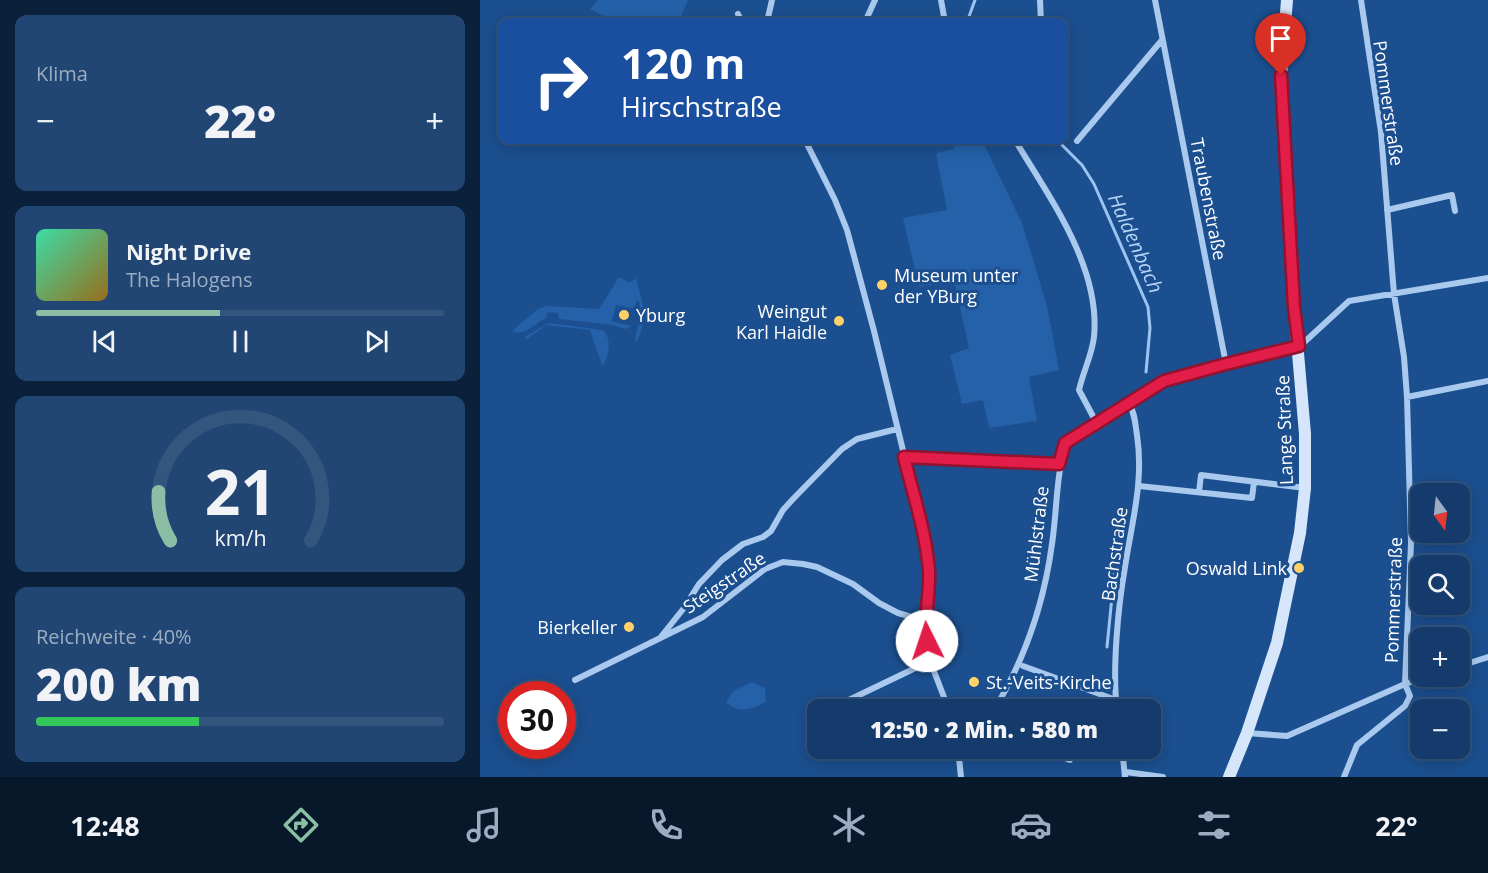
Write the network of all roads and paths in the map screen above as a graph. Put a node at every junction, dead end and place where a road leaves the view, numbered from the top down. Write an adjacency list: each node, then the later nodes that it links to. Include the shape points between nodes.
1 (772, 0): 10 (street)
2 (876, 0): 11 (street)
3 (941, 0): 12 (street)
4 (1040, 0): 13 (street)
5 (1155, 0): 14 (street, Traubenstraße)
6 (1287, 0): 22 (main road, Lange Straße, via 1281,75)
7 (1361, 0): 18 (street, Pommerstraße, via 1381,132)
8 (738, 14): 9 (street)
9 (740, 18)
10 (768, 18)
11 (867, 18)
12 (944, 18)
13 (1041, 18)
14 (1162, 40): 15 (street); 23 (street, Traubenstraße)
15 (1077, 141)
16 (807, 144): 28 (street, via 847,230)
17 (1017, 144): 27 (street, via 1081,255 1094,315 1094,338 1079,390)
18 (1387, 210): 19 (street, via 1452,195); 21 (street, Pommerstraße)
19 (1455, 211)
20 (1488, 278): 21 (street)
21 (1394, 294): 22 (street, via 1349,301); 25 (street, Pommerstraße)
22 (1299, 346): 23 (street, Mühlstraße); 33 (main road, Lange Straße)
23 (1226, 364): 26 (street, Mühlstraße, via 1164,381)
24 (1488, 381): 25 (street)
25 (1407, 397): 43 (street, Pommerstraße, via 1411,543)
26 (1129, 404): 27 (street, Mühlstraße); 32 (street, Bachstraße, via 1134,411 1138,442)
27 (1096, 422): 30 (street, Mühlstraße, via 1065,443)
28 (897, 429): 29 (street); 36 (street, via 857,439 843,449 783,510 771,531 743,544 722,560)
29 (904, 457): 30 (street); 35 (street, via 925,541 929,573)
30 (1059, 464): 40 (street, Mühlstraße, via 1044,593)
31 (1254, 482): 33 (street); 34 (street, via 1252,498); 34 (street, via 1201,475)
32 (1139, 486): 34 (street); 48 (street, Bachstraße, via 1124,569)
33 (1305, 488): 49 (main road, Lange Straße, via 1300,533 1277,643)
34 (1199, 492)
35 (925, 621): 36 (street, Steigstraße, via 898,613 817,567 783,562 765,569 703,617); 38 (street)
36 (658, 640): 41 (street, Steigstraße)
37 (1488, 657): 39 (street)
38 (930, 661): 44 (street); 45 (street)
39 (1470, 663)
40 (1020, 665): 46 (street, Mühlstraße); 47 (street)
41 (575, 680)
42 (1410, 682): 43 (street)
43 (1405, 684): 49 (street, via 1287,736); 56 (street, Pommerstraße, via 1410,696 1405,706 1357,745)
44 (851, 699)
45 (945, 699)
46 (1001, 699)
47 (1113, 699)
48 (1116, 699)
49 (1247, 733): 55 (main road, Lange Straße)
50 (959, 759): 53 (street)
51 (1123, 759): 52 (street)
52 (1125, 774): 54 (street)
53 (961, 777)
54 (1163, 777)
55 (1229, 777)
56 (1344, 777)

